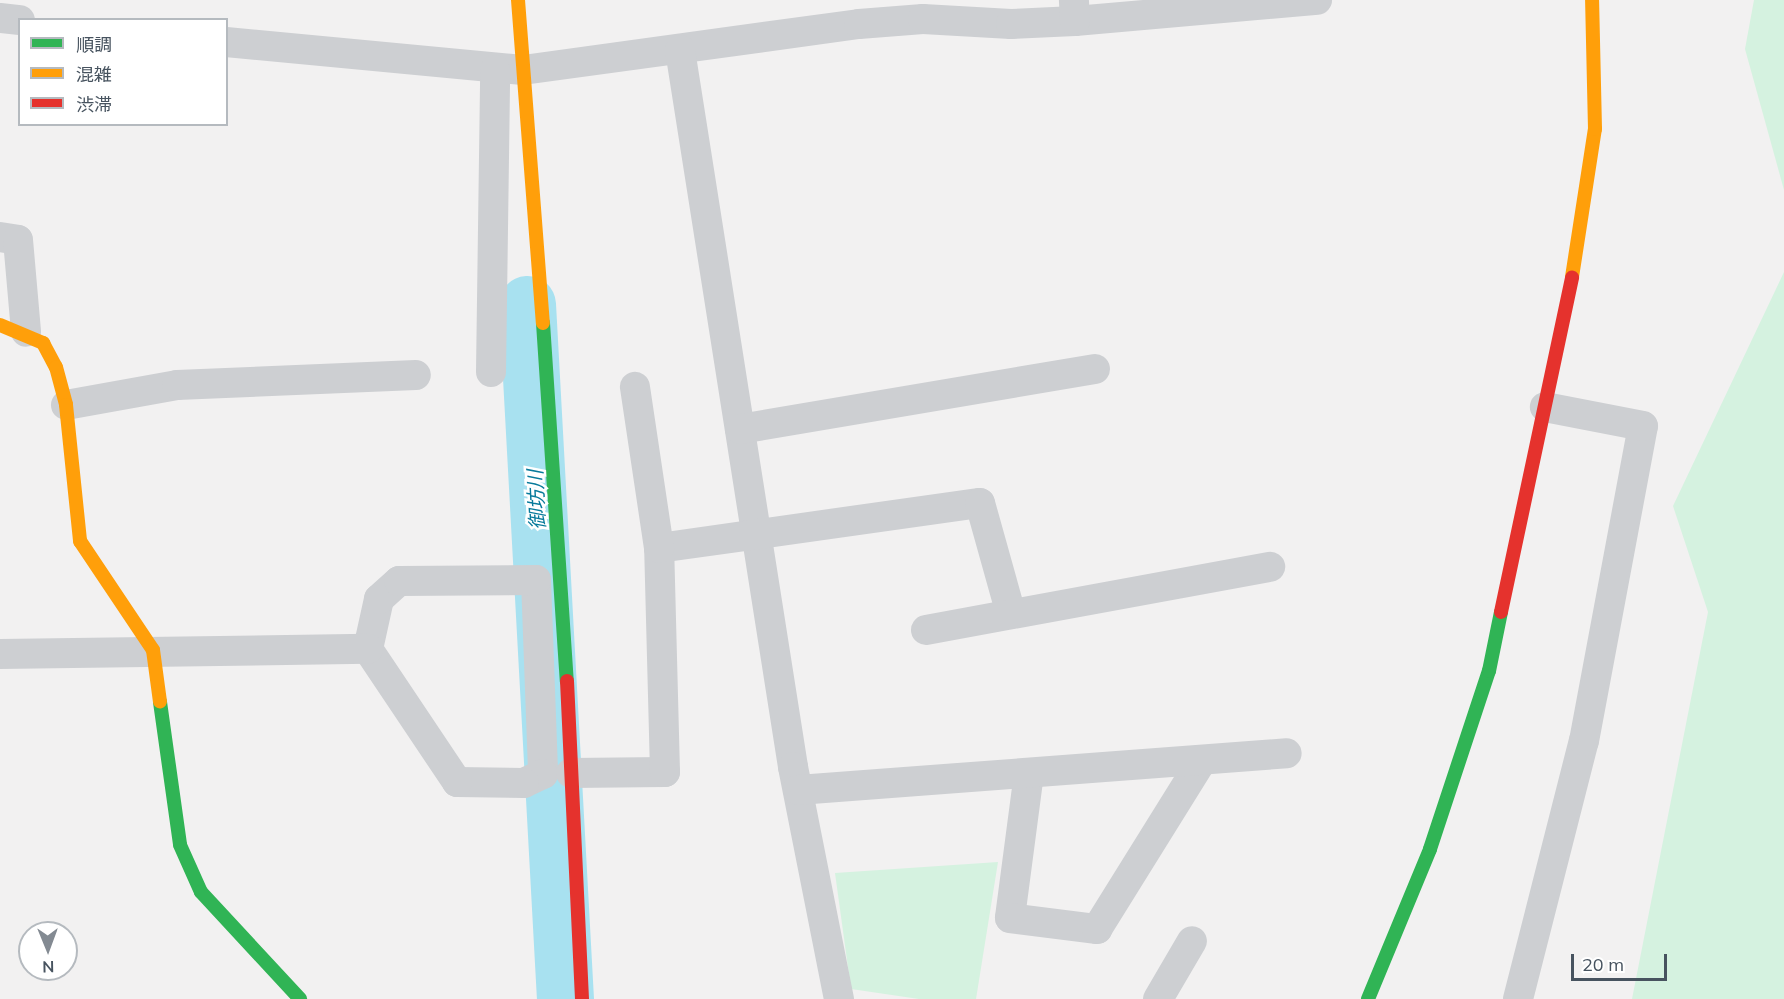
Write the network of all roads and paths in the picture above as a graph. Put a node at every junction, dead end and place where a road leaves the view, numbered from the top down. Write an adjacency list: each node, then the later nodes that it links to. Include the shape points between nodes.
1 (518, 0): 9 (street)
2 (1317, 0): 4 (street)
3 (1592, 0): 17 (street, via 1595,129 1583,226)
4 (1074, 10): 8 (street, via 1011,24 923,19)
5 (0, 18): 6 (street)
6 (18, 20)
7 (228, 42): 9 (street)
8 (680, 50): 9 (street); 18 (street)
9 (509, 70): 13 (street); 29 (street, via 561,547)
10 (0, 237): 11 (street, via 18,240)
11 (13, 328): 16 (street, via 43,343)
12 (1095, 369): 18 (street)
13 (491, 372)
14 (416, 375): 16 (street, via 177,385)
15 (635, 387): 20 (street)
16 (66, 405): 25 (street, via 80,541)
17 (1545, 407): 37 (street, via 1490,671 1430,849); 38 (street, via 1643,426 1584,741)
18 (741, 429): 19 (street)
19 (756, 532): 20 (street); 22 (street, via 980,503); 31 (street)
20 (659, 548): 29 (street, via 665,772)
21 (1270, 567): 22 (street)
22 (1011, 614): 23 (street)
23 (926, 630)
24 (368, 649): 24 (street, via 380,599 399,581 536,580 543,774 524,783 457,782); 25 (street)
25 (153, 650): 26 (street); 33 (street, via 180,845 201,892)
26 (0, 654)
27 (1287, 753): 28 (street)
28 (1202, 760): 30 (street); 30 (street, via 1097,929 1010,918)
29 (571, 773): 34 (street)
30 (1029, 773): 31 (street)
31 (798, 790): 35 (street)
32 (1192, 941): 36 (street)
33 (300, 999)
34 (582, 999)
35 (839, 999)
36 (1158, 999)
37 (1368, 999)
38 (1518, 999)

